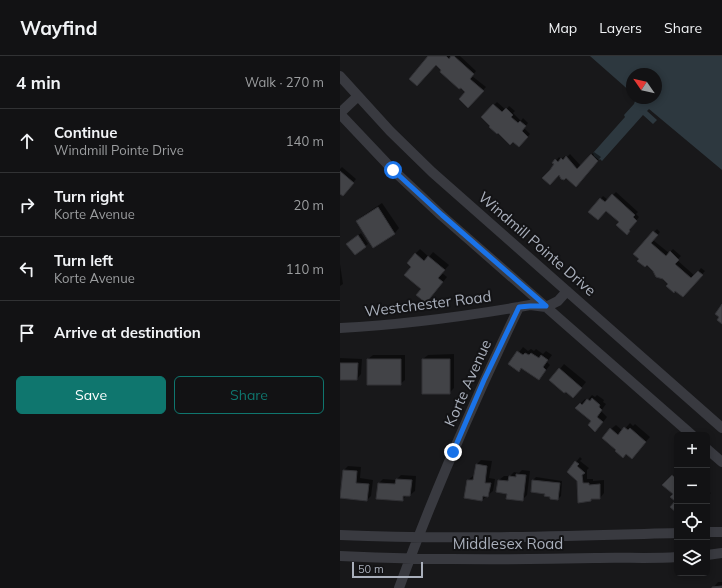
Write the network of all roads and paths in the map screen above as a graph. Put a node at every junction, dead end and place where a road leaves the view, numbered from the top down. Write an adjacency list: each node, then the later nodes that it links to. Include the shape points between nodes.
1 (340, 76): 2 (street, Windmill Pointe Drive)
2 (358, 96): 3 (street); 4 (street, Windmill Pointe Drive, via 432,172)
3 (340, 113): 5 (street, via 393,170)
4 (567, 291): 5 (street, via 558,301); 8 (street, Windmill Pointe Drive)
5 (546, 306): 6 (street); 9 (street)
6 (519, 307): 7 (street, Westchester Road, via 467,316); 16 (street, Korte Avenue, via 484,380)
7 (340, 328)
8 (722, 428)
9 (689, 432)
10 (710, 451): 11 (street)
11 (722, 462)
12 (710, 532): 13 (street)
13 (722, 532)
14 (674, 533): 16 (street, Middlesex Road)
15 (340, 535): 16 (street, Middlesex Road)
16 (417, 538): 21 (street, Korte Avenue)
17 (710, 554): 18 (street)
18 (722, 554)
19 (340, 556): 21 (street, Middlesex Road)
20 (674, 557): 21 (street, Middlesex Road)
21 (410, 559): 22 (street, Korte Avenue)
22 (399, 588)

